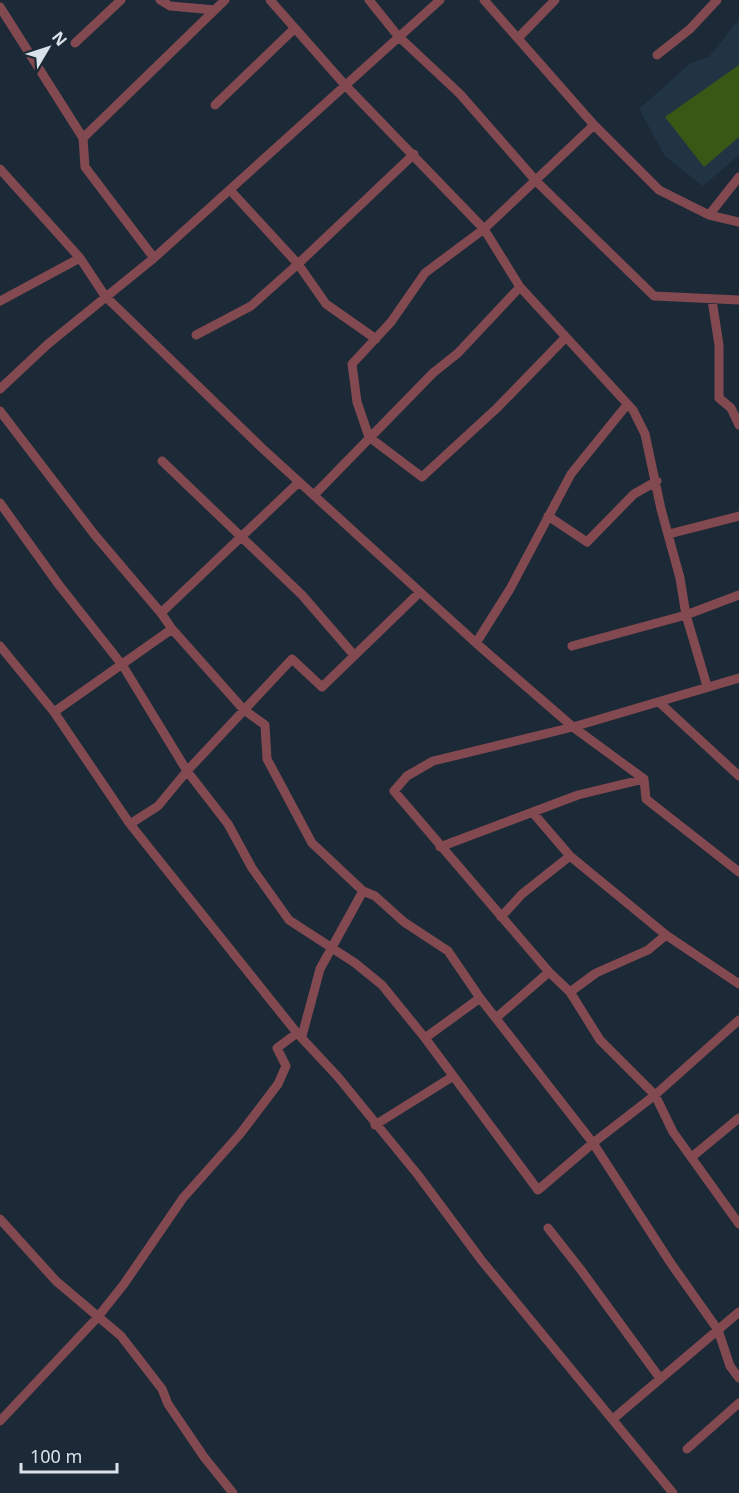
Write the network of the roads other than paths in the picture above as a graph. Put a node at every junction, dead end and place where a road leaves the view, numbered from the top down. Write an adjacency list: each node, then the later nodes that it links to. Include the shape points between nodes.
1 (122, 0): 15 (street)
2 (160, 0): 11 (street, via 185,9)
3 (225, 0): 11 (street)
4 (270, 0): 12 (street)
5 (369, 0): 13 (street)
6 (440, 0): 13 (street)
7 (484, 0): 14 (street)
8 (555, 0): 14 (street)
9 (717, 0): 16 (street)
10 (0, 7): 20 (street)
11 (214, 10): 20 (street)
12 (295, 28): 17 (street); 18 (street)
13 (398, 36): 17 (street); 24 (street, via 460,94)
14 (519, 37): 19 (street)
15 (75, 43)
16 (657, 56)
17 (345, 85): 21 (street); 25 (street)
18 (215, 105)
19 (594, 125): 24 (street); 26 (street, via 659,190)
20 (83, 138): 30 (street, via 84,167)
21 (414, 154): 28 (street); 31 (street)
22 (0, 170): 29 (street)
23 (739, 177): 26 (street)
24 (537, 182): 28 (street); 34 (street, via 654,296)
25 (230, 190): 30 (street); 31 (street)
26 (709, 215): 27 (street)
27 (739, 222)
28 (484, 229): 32 (street); 39 (street, via 425,273)
29 (80, 258): 33 (street); 36 (street)
30 (154, 258): 33 (street)
31 (298, 264): 37 (street, via 251,306); 39 (street, via 326,304)
32 (520, 287): 38 (street); 44 (street, via 459,353 433,373)
33 (105, 296): 40 (street); 47 (street)
34 (712, 300): 35 (street); 43 (street, via 719,345 719,398 731,408)
35 (739, 300)
36 (0, 301)
37 (196, 335)
38 (566, 337): 41 (street); 44 (street, via 422,477)
39 (376, 339): 44 (street, via 352,364 357,402)
40 (0, 389)
41 (626, 406): 46 (street, via 633,410 645,434); 50 (street, via 571,474)
42 (0, 411): 56 (street, via 94,534)
43 (739, 425)
44 (369, 437): 48 (street)
45 (162, 461): 53 (street)
46 (657, 481): 50 (street, via 634,494 587,542); 52 (street)
47 (298, 482): 48 (street); 53 (street)
48 (315, 494): 54 (street)
49 (0, 503): 63 (street)
50 (548, 516): 59 (street)
51 (739, 516): 52 (street)
52 (669, 534): 57 (street)
53 (239, 536): 56 (street); 62 (street, via 302,595)
54 (419, 593): 59 (street); 62 (street)
55 (739, 595): 57 (street)
56 (161, 613): 58 (street)
57 (686, 615): 61 (street); 65 (street)
58 (172, 629): 63 (street); 67 (street)
59 (476, 643): 69 (street)
60 (0, 645): 68 (street)
61 (572, 646)
62 (353, 654): 67 (street, via 322,687 292,659)
63 (123, 666): 68 (street); 70 (street)
64 (739, 678): 65 (street)
65 (707, 686): 66 (street)
66 (660, 703): 69 (street); 71 (street)
67 (244, 710): 70 (street); 78 (street, via 266,725 267,759 312,843)
68 (54, 712): 74 (street)
69 (573, 727): 72 (street); 75 (street, via 432,761 407,776 394,790)
70 (187, 771): 74 (street, via 158,806); 81 (street, via 228,824 252,868 289,920)
71 (739, 776)
72 (644, 779): 73 (street, via 578,795); 77 (street, via 646,800)
73 (534, 814): 75 (street); 76 (street)
74 (130, 824): 88 (street)
75 (440, 847): 79 (street)
76 (570, 856): 79 (street, via 522,894); 80 (street)
77 (739, 872)
78 (363, 891): 81 (street); 85 (street, via 448,951)
79 (501, 917): 82 (street)
80 (666, 935): 83 (street); 84 (street, via 648,950 596,973)
81 (331, 950): 88 (street, via 320,969); 89 (street, via 356,963 382,985)
82 (549, 972): 84 (street); 86 (street)
83 (739, 984)
84 (570, 992): 91 (street, via 600,1040)
85 (480, 998): 86 (street); 89 (street)
86 (496, 1018): 94 (street)
87 (739, 1020): 91 (street)
88 (299, 1035): 93 (street); 100 (street, via 277,1048 286,1066 278,1084 183,1198 144,1258)
89 (425, 1038): 90 (street)
90 (452, 1077): 93 (street); 94 (street, via 538,1190)
91 (655, 1095): 94 (street); 95 (street, via 673,1132)
92 (739, 1118): 95 (street)
93 (375, 1125): 105 (street)
94 (593, 1143): 101 (street)
95 (693, 1156): 97 (street)
96 (0, 1219): 100 (street, via 49,1274)
97 (739, 1224)
98 (548, 1228): 102 (street)
99 (739, 1312): 101 (street)
100 (97, 1318): 106 (street); 108 (street, via 121,1336)
101 (718, 1330): 102 (street); 103 (street, via 730,1365)
102 (659, 1377): 105 (street)
103 (739, 1378)
104 (739, 1403): 107 (street)
105 (613, 1419): 109 (street)
106 (0, 1421)
107 (687, 1449)
108 (233, 1493)
109 (673, 1493)

